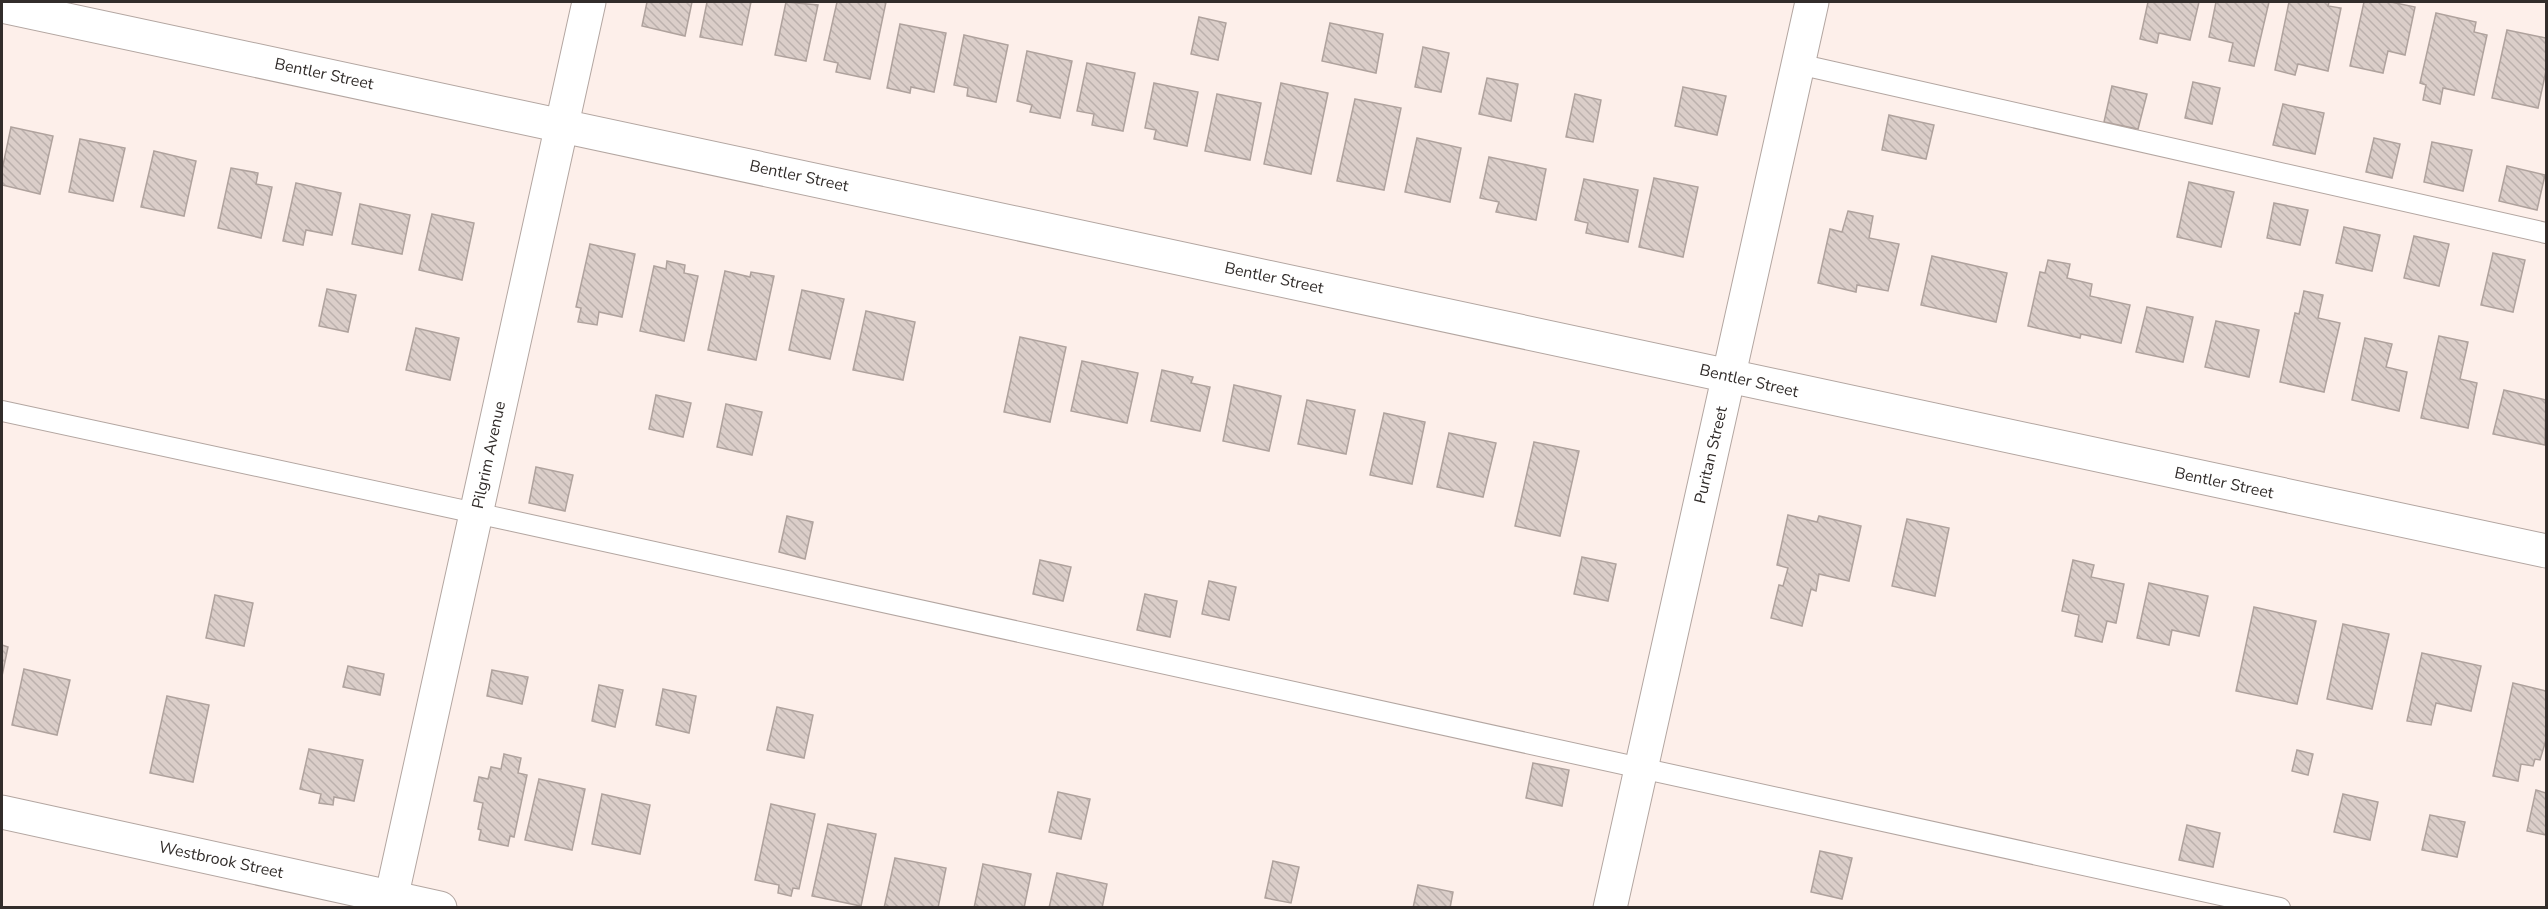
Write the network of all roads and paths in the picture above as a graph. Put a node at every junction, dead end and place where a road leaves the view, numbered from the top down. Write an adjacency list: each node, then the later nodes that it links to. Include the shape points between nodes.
1 (589, 2): 5 (street, Pilgrim Avenue)
2 (1812, 2): 4 (street, Puritan Street)
3 (2, 6): 5 (street, Bentler Street)
4 (1798, 64): 6 (lane); 7 (street, Puritan Street)
5 (562, 125): 7 (street, Bentler Street); 9 (street, Pilgrim Avenue)
6 (2547, 233)
7 (1729, 376): 10 (street, Bentler Street); 11 (street, Puritan Street)
8 (2, 411): 9 (lane)
9 (477, 512): 11 (lane); 13 (street, Pilgrim Avenue)
10 (2547, 551)
11 (1641, 770): 15 (street, Puritan Street); 16 (lane)
12 (2, 813): 13 (street, Westbrook Street)
13 (390, 902): 14 (street, Westbrook Street)
14 (440, 908)
15 (1610, 908)
16 (2280, 908)

